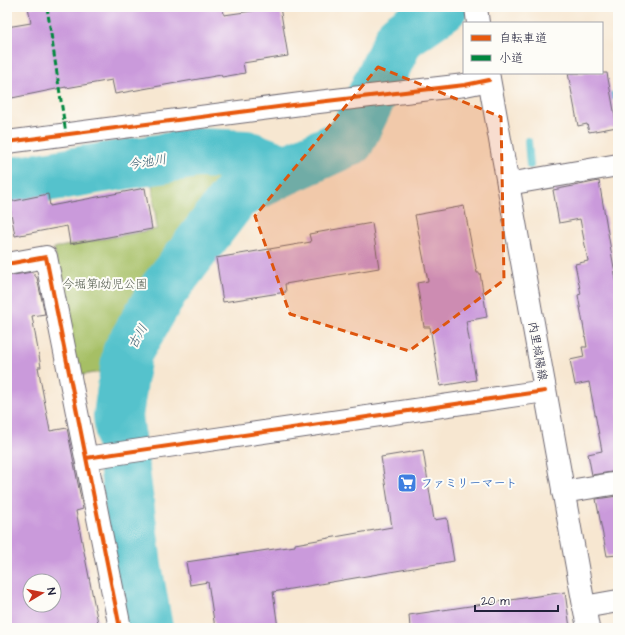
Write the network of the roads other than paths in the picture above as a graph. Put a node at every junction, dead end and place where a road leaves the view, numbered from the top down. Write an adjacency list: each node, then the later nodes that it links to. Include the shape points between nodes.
1 (476, 7): 2 (street)
2 (478, 22)
3 (489, 77): 4 (street, via 452,86); 6 (street, 内里城陽線)
4 (7, 142)
5 (618, 165): 6 (street)
6 (508, 184): 8 (street, 内里城陽線)
7 (7, 264): 9 (street, via 46,257)
8 (545, 391): 9 (street); 11 (street, 内里城陽線)
9 (86, 458): 14 (street)
10 (618, 483): 11 (street)
11 (563, 492): 13 (street, 内里城陽線)
12 (618, 601): 13 (street)
13 (586, 618)
14 (120, 628)

